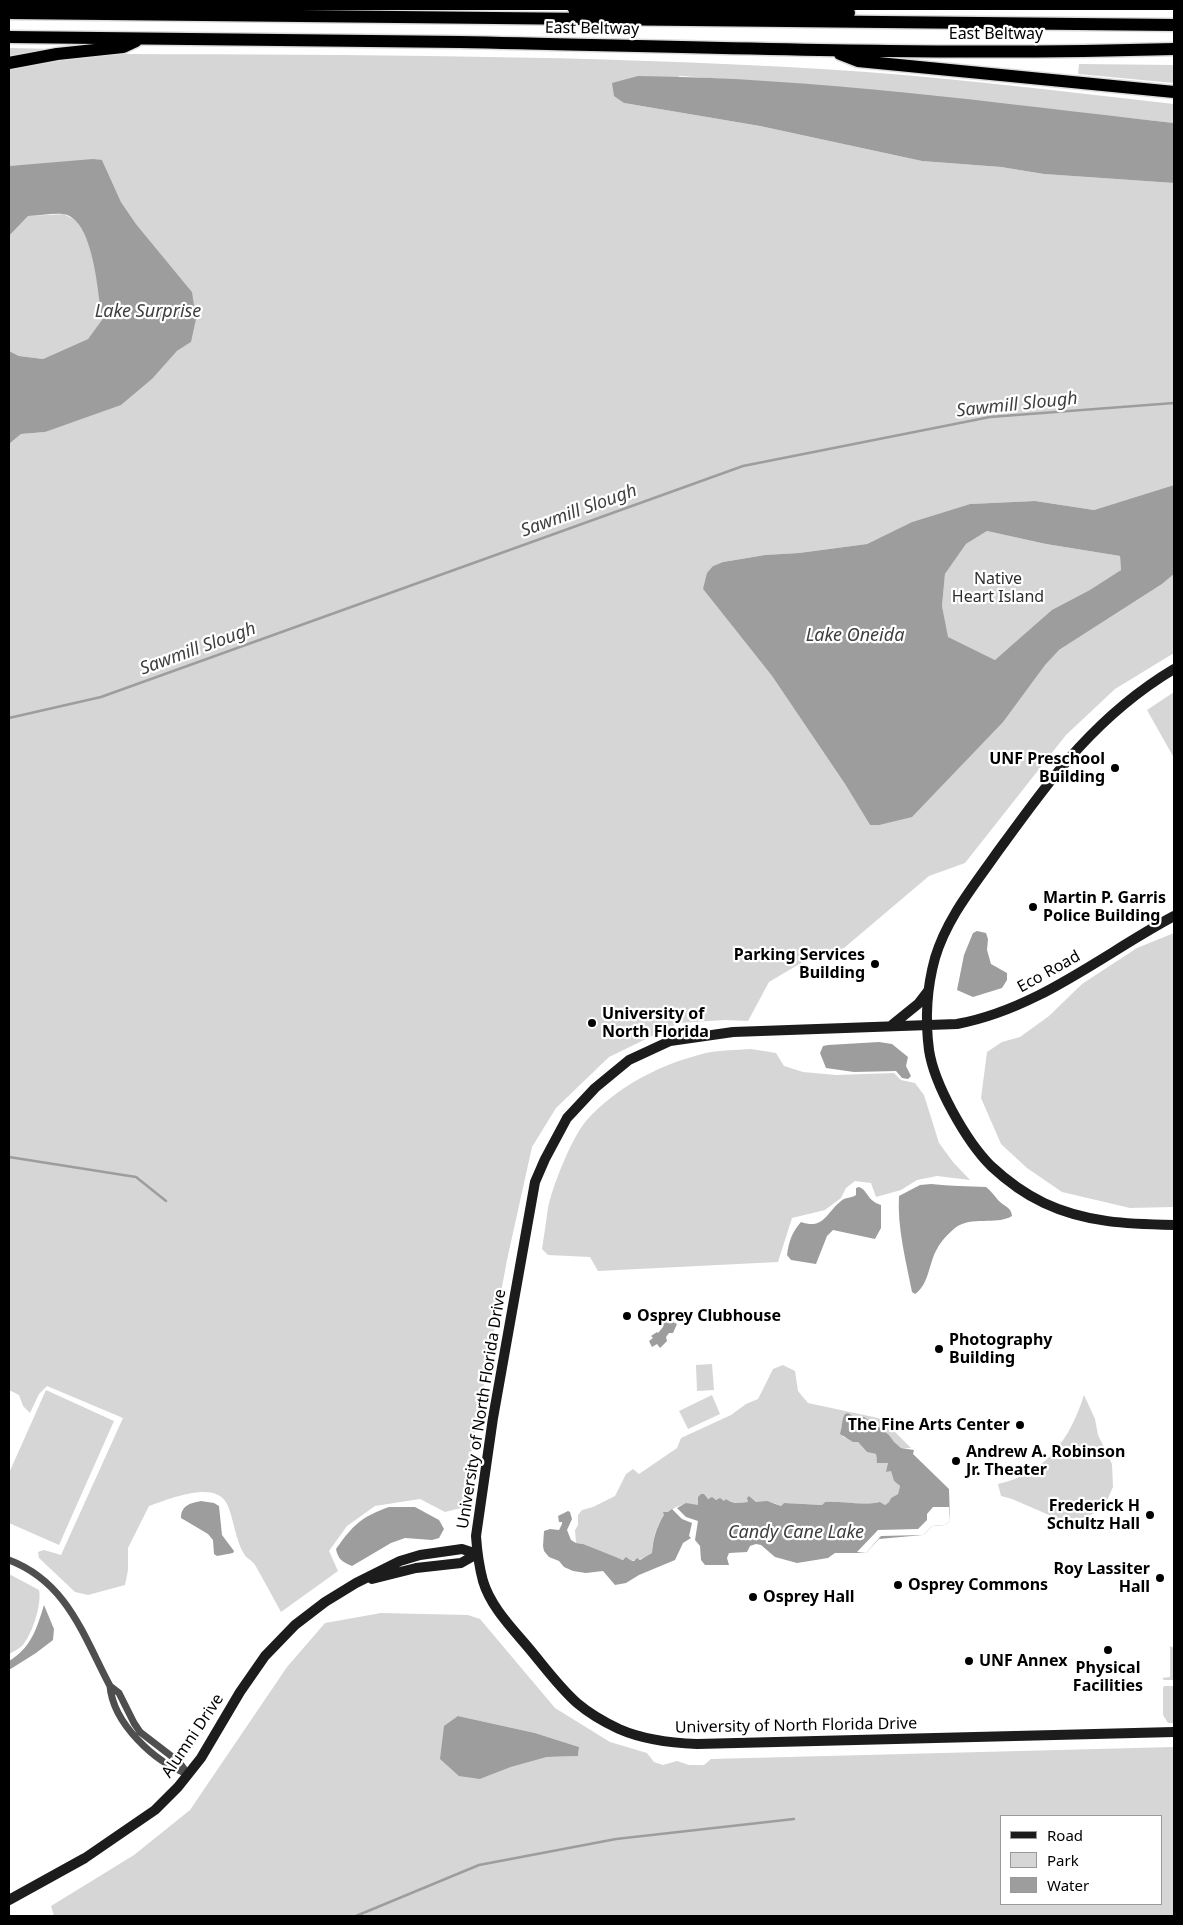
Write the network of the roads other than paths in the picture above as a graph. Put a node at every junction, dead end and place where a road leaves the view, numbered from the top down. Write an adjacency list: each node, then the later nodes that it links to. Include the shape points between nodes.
1 (574, 9): 2 (highway, East Beltway)
2 (709, 10): 4 (highway, East Beltway)
3 (9, 13): 5 (highway)
4 (1174, 20)
5 (1174, 25)
6 (9, 37): 7 (highway, East Beltway)
7 (144, 38): 9 (highway, East Beltway); 10 (highway, via 123,47)
8 (1174, 49): 9 (highway, East Beltway)
9 (828, 50): 11 (highway, via 858,60)
10 (9, 63)
11 (1174, 92)
12 (1174, 670): 14 (street, via 1147,686 1088,736 1050,780 951,919 940,944)
13 (1174, 916): 15 (street, Eco Road, via 1019,1006 977,1021)
14 (928, 990): 15 (street); 16 (street, via 918,1004)
15 (927, 1025): 16 (street, University of North Florida Drive); 17 (street, via 934,1070 965,1132 991,1165 1014,1184 1044,1203 1086,1218)
16 (891, 1026): 18 (street, University of North Florida Drive, via 733,1032 670,1041 628,1060 567,1118 535,1182 531,1201 492,1424 476,1533)
17 (1174, 1225)
18 (477, 1554): 20 (street, University of North Florida Drive, via 483,1582 499,1612 567,1693 601,1720 649,1739 697,1744); 21 (street, Alumni Drive, via 461,1563 416,1568 356,1582 325,1602 295,1625 265,1656)
19 (9, 1560): 21 (street, via 31,1570 62,1598 110,1686 119,1693 140,1732 179,1762)
20 (1174, 1732)
21 (188, 1774): 22 (street, Alumni Drive, via 155,1810 85,1858)
22 (9, 1900)

